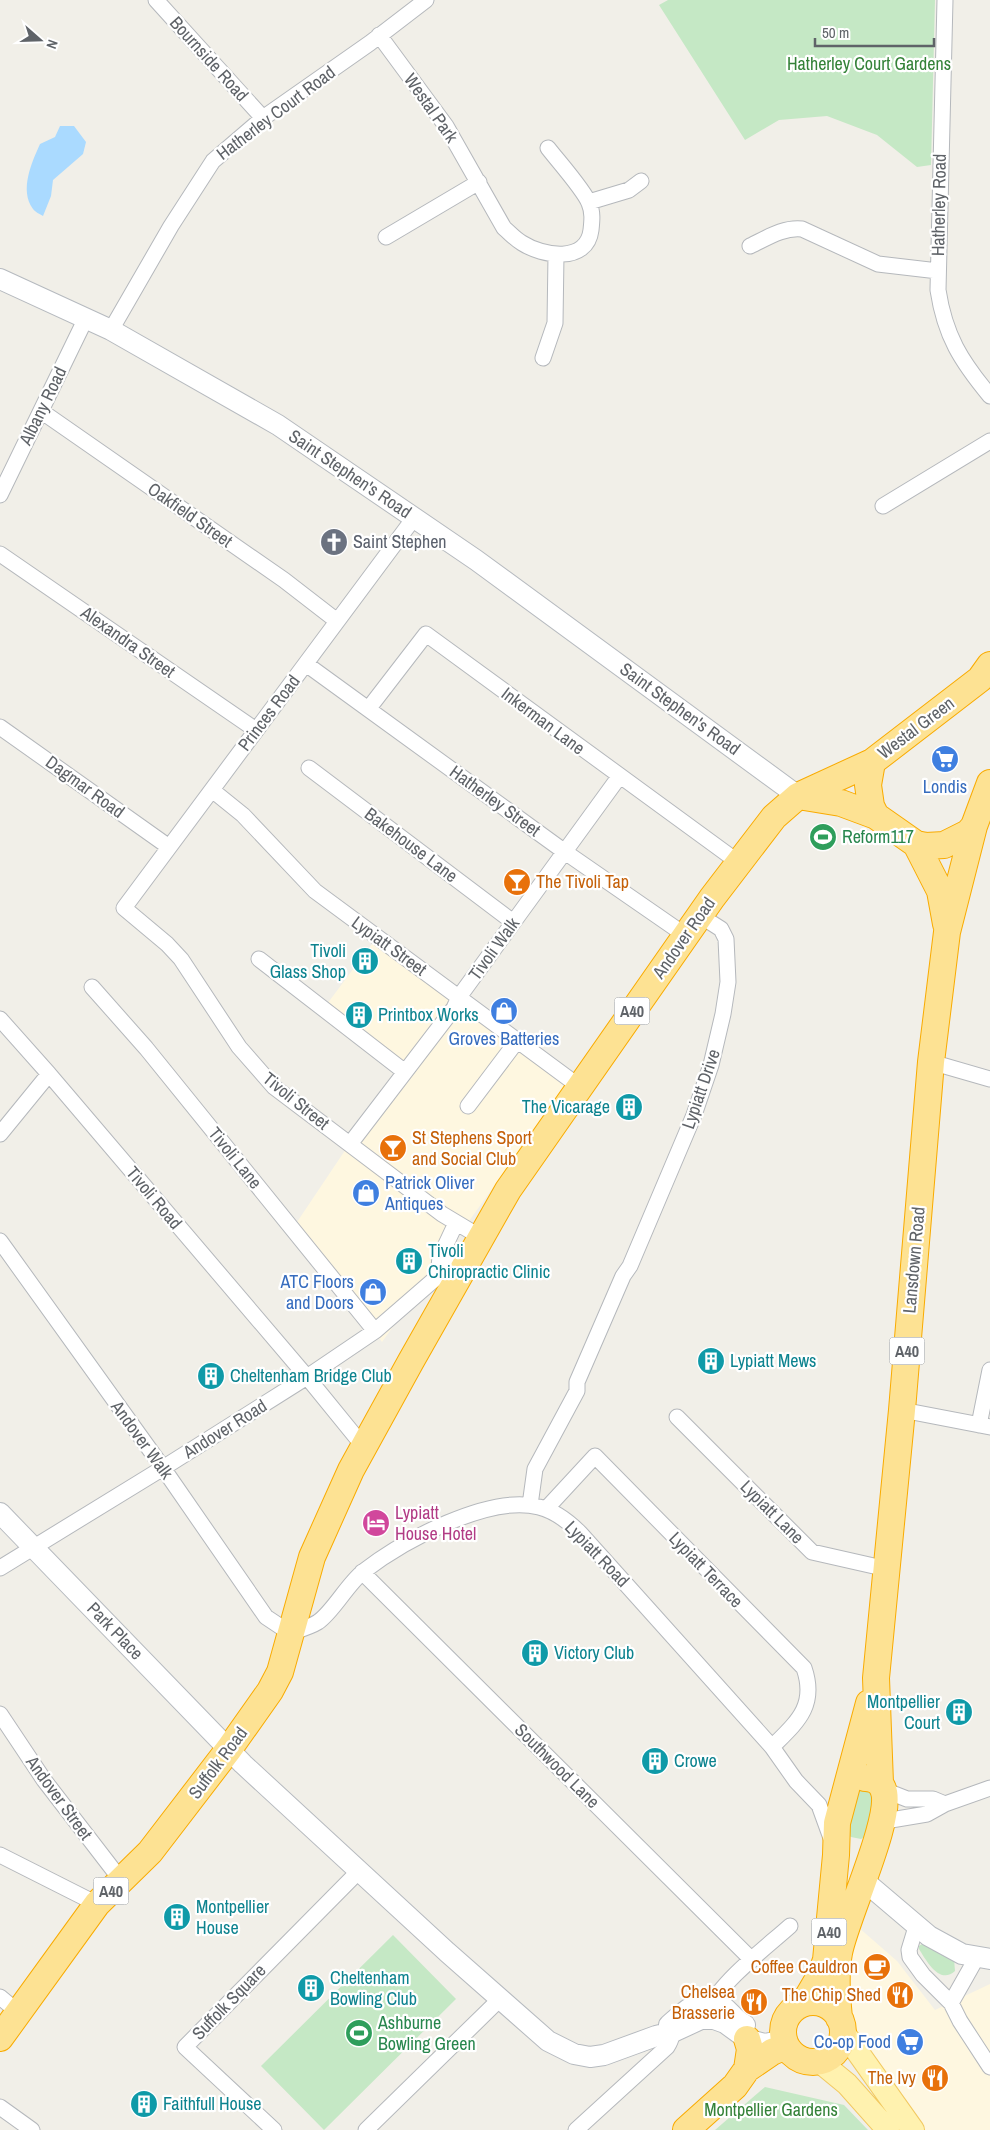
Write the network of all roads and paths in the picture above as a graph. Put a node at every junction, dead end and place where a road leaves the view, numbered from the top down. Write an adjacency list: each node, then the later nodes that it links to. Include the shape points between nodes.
1 (156, 0): 5 (street, Bournside Road)
2 (426, 0): 4 (street, Hatherley Court Road)
3 (945, 0): 13 (street, Hatherley Road)
4 (379, 35): 5 (street, Hatherley Court Road); 8 (street, Westal Park, via 446,126)
5 (263, 118): 16 (street, Hatherley Court Road, via 208,167)
6 (548, 148): 9 (street)
7 (641, 181): 9 (street, via 629,190)
8 (479, 182): 10 (street); 12 (street, Westal Park, via 504,228 513,237 533,249)
9 (589, 202): 12 (street, via 592,214 588,240 578,250)
10 (386, 237)
11 (750, 246): 13 (street, via 781,231 802,229 878,264)
12 (556, 255): 17 (street, via 555,323)
13 (938, 271): 18 (street, Hatherley Road, via 940,309 949,336 961,360)
14 (0, 279): 15 (street, Saint Stephen's Road)
15 (86, 318): 16 (street, Saint Stephen's Road); 19 (street, Albany Road)
16 (111, 330): 23 (street, Saint Stephen's Road, via 278,425)
17 (543, 358)
18 (990, 396)
19 (41, 412): 21 (street, Albany Road); 25 (street, Oakfield Street)
20 (990, 441): 22 (street)
21 (0, 495)
22 (883, 506)
23 (414, 518): 25 (street, Princes Road); 36 (street, Saint Stephen's Road)
24 (0, 554): 30 (street, Alexandra Street)
25 (338, 621): 26 (street, Princes Road)
26 (306, 664): 28 (street, Hatherley Street); 30 (street, Princes Road)
27 (987, 676): 31 (highway, Westal Green)
28 (369, 708): 33 (street, Inkerman Lane, via 426,634); 41 (street, Hatherley Street)
29 (0, 728): 40 (street, Dagmar Road)
30 (256, 730): 35 (street, Princes Road)
31 (872, 762): 36 (highway, Andover Road / A40); 37 (highway, Westal Green, via 868,785)
32 (309, 768): 44 (street, Bakehouse Lane)
33 (619, 777): 41 (street, Tivoli Walk); 42 (street, Inkerman Lane)
34 (990, 783): 38 (highway)
35 (212, 790): 40 (street, Princes Road); 49 (street, Lypiatt Street, via 243,815 314,891)
36 (798, 796): 37 (highway, via 841,803); 42 (highway, Andover Road / A40, via 774,817)
37 (876, 816): 39 (highway)
38 (974, 826): 39 (highway, via 961,838 944,845); 46 (highway, Lansdown Road / A40)
39 (916, 844): 46 (highway, Lansdown Road / A40, via 940,891)
40 (169, 847): 43 (street, Princes Road)
41 (565, 852): 44 (street, Tivoli Walk); 45 (street, Hatherley Street)
42 (738, 862): 45 (highway, Andover Road / A40)
43 (124, 908): 59 (street, Tivoli Street, via 181,959 240,1047 274,1087)
44 (513, 922): 49 (street, Tivoli Walk)
45 (692, 925): 56 (highway, Andover Road / A40); 72 (street, Lypiatt Drive, via 721,929 726,939 728,982 711,1065 694,1115 577,1382 577,1391 534,1469)
46 (947, 932): 52 (highway, Lansdown Road / A40)
47 (258, 959): 53 (street)
48 (92, 987): 64 (street, Tivoli Lane, via 146,1048)
49 (459, 997): 51 (street, Lypiatt Street); 53 (street, Tivoli Walk)
50 (0, 1019): 54 (street, Tivoli Road)
51 (517, 1041): 56 (street, Lypiatt Street); 57 (street)
52 (931, 1062): 55 (street); 67 (highway, Lansdown Road / A40)
53 (406, 1072): 59 (street, Tivoli Walk)
54 (49, 1074): 58 (street); 66 (street, Tivoli Road)
55 (990, 1079)
56 (580, 1086): 61 (highway, Andover Road / A40, via 508,1190)
57 (468, 1106)
58 (0, 1134)
59 (350, 1144): 60 (street, Tivoli Street)
60 (456, 1223): 61 (street, Tivoli Street); 63 (street, via 440,1257)
61 (482, 1238): 63 (street, Andover Road); 70 (highway, Andover Road / A40)
62 (0, 1241): 71 (street, Andover Walk)
63 (438, 1276): 64 (street, Andover Road)
64 (375, 1331): 66 (street, Andover Road)
65 (990, 1370): 69 (street)
66 (307, 1377): 70 (street, Tivoli Road); 71 (street, Andover Road)
67 (902, 1410): 69 (street); 77 (highway, Lansdown Road / A40)
68 (677, 1417): 77 (street, Lypiatt Lane, via 812,1552)
69 (985, 1426)
70 (364, 1446): 79 (highway, Suffolk Road / A40, via 312,1557)
71 (163, 1468): 75 (street, Andover Road); 79 (street, Andover Walk, via 266,1618)
72 (530, 1505): 73 (street, Lypiatt Road); 78 (street, Lypiatt Road, via 492,1508 459,1519 399,1548)
73 (546, 1509): 82 (street, Lypiatt Road, via 564,1518 580,1533); 82 (street, Lypiatt Terrace, via 595,1456 804,1668 809,1689 805,1708 795,1725)
74 (0, 1513): 75 (street, Park Place)
75 (34, 1547): 76 (street, Andover Road); 83 (street, Park Place)
76 (0, 1568)
77 (887, 1569): 80 (highway, Lansdown Road / A40)
78 (362, 1572): 79 (street, Lypiatt Road, via 319,1622); 100 (street, Southwood Lane)
79 (290, 1633): 83 (highway, Suffolk Road / A40, via 280,1672)
80 (876, 1678): 84 (highway, Lansdown Road / A40); 85 (highway, Lansdown Road / A40)
81 (0, 1714): 93 (street, Andover Street, via 44,1780)
82 (772, 1747): 88 (street, Lypiatt Road, via 796,1782)
83 (229, 1749): 92 (street); 93 (highway, Suffolk Road / A40, via 150,1852)
84 (882, 1787): 85 (highway, via 871,1778 861,1778 850,1782); 87 (street, via 907,1799 933,1799); 91 (highway, A40, via 884,1807)
85 (846, 1788): 88 (street); 90 (highway, A40, via 837,1823)
86 (990, 1788): 87 (street)
87 (944, 1804): 91 (street, via 927,1814 891,1820 885,1825)
88 (819, 1805): 90 (street, Lypiatt Road)
89 (0, 1855): 94 (street)
90 (836, 1855): 91 (highway, via 844,1866); 102 (highway, A40, via 826,1960)
91 (871, 1859): 95 (street); 96 (highway, A40)
92 (358, 1872): 101 (street); 115 (street, Suffolk Square, via 185,2047)
93 (121, 1880): 94 (highway, Suffolk Road / A40)
94 (97, 1904): 104 (highway, Suffolk Road / A40)
95 (896, 1909): 96 (street, via 877,1906 864,1909); 98 (street)
96 (848, 1921): 106 (highway, A40, via 839,1954)
97 (790, 1926): 100 (street)
98 (916, 1927): 99 (street, via 954,1951); 103 (street, via 910,1956)
99 (983, 1958): 103 (street)
100 (752, 1960): 105 (street, via 727,1983)
101 (500, 1999): 107 (street, via 548,2041 574,2054 604,2055); 116 (street)
102 (804, 2003): 106 (highway, via 824,2004); 110 (highway, A40, via 790,2012)
103 (951, 2004): 111 (street)
104 (9, 2005): 108 (highway, Suffolk Road / A40)
105 (710, 2010): 107 (street, via 701,2019); 109 (street); 110 (street, via 723,2005 740,2022)
106 (840, 2024): 110 (highway, A40, via 842,2037 832,2055); 120 (main road)
107 (666, 2031): 117 (street, via 671,2040 667,2046)
108 (0, 2038)
109 (747, 2038): 110 (street, via 765,2044); 112 (highway, via 750,2050)
110 (794, 2047): 112 (highway, A40, via 752,2081); 119 (main road, via 847,2084)
111 (990, 2067)
112 (741, 2078): 118 (highway, A40)
113 (0, 2107): 114 (street)
114 (32, 2130)
115 (274, 2130)
116 (366, 2130)
117 (576, 2130)
118 (686, 2130)
119 (888, 2130)
120 (913, 2130)

